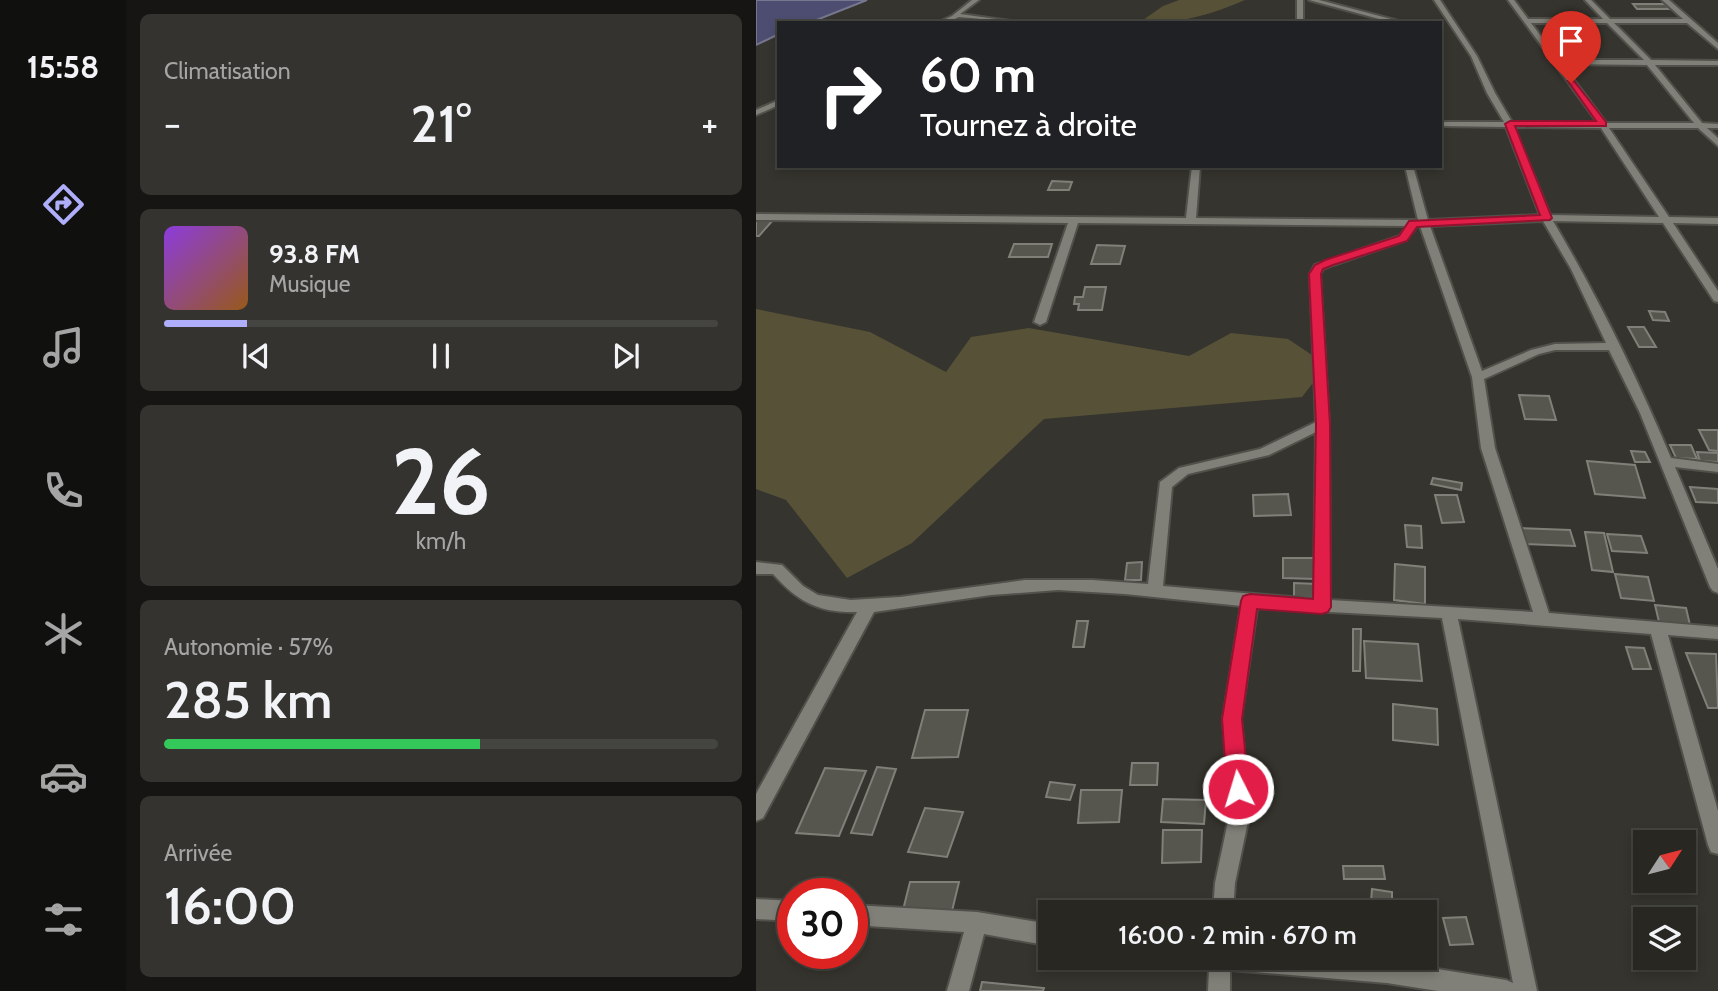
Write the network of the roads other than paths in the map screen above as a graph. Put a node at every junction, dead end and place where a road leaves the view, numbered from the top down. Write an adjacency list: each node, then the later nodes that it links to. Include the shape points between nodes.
1 (976, 0): 9 (street, via 954,13)
2 (1300, 0): 12 (street)
3 (1312, 0): 8 (street)
4 (1437, 0): 19 (street)
5 (1511, 0): 15 (street)
6 (1588, 0): 16 (street)
7 (1664, 0): 17 (street)
8 (1368, 10): 13 (street); 14 (street)
9 (957, 16): 10 (street); 11 (street)
10 (945, 21)
11 (1004, 21)
12 (1300, 21)
13 (1371, 21)
14 (1398, 21)
15 (1526, 21): 16 (street); 21 (street)
16 (1607, 21): 17 (street); 22 (street)
17 (1688, 21): 20 (street)
18 (1451, 36): 19 (street)
19 (1462, 39): 27 (street)
20 (1718, 47)
21 (1555, 62): 22 (street); 28 (street)
22 (1648, 62): 23 (street); 29 (street)
23 (1718, 63)
24 (777, 104): 25 (street)
25 (756, 113)
26 (1442, 124): 27 (street)
27 (1510, 124): 28 (street); 35 (street)
28 (1603, 124): 29 (street); 37 (street)
29 (1700, 126): 30 (street); 31 (street)
30 (1718, 126)
31 (1718, 143)
32 (1196, 168): 36 (street)
33 (1409, 168): 40 (street)
34 (756, 217): 38 (street)
35 (1546, 218): 37 (street); 40 (street); 43 (street)
36 (1191, 219): 38 (street); 40 (street)
37 (1668, 219): 39 (street); 41 (street)
38 (1074, 220): 42 (street)
39 (1718, 221)
40 (1419, 223): 44 (street); 45 (street, via 1403,239 1329,263 1315,274)
41 (1718, 299)
42 (1040, 322)
43 (1612, 346): 44 (street, via 1555,347); 46 (street)
44 (1478, 377): 55 (street, via 1488,448)
45 (1323, 424): 50 (street, via 1264,452 1184,471 1165,485); 53 (street)
46 (1667, 462): 47 (street); 49 (street)
47 (1718, 468)
48 (756, 568): 52 (street, via 777,569 792,586 815,600)
49 (1718, 587)
50 (1154, 591): 51 (street); 52 (street, via 1032,585)
51 (1250, 601): 53 (street); 60 (street, via 1232,719 1240,812)
52 (870, 604): 58 (street)
53 (1322, 607): 54 (street)
54 (1449, 613): 55 (street); 71 (street)
55 (1543, 618): 56 (street)
56 (1658, 630): 57 (street); 59 (street)
57 (1718, 633)
58 (756, 812)
59 (1718, 845)
60 (1224, 900)
61 (756, 909): 62 (street)
62 (777, 910)
63 (868, 916): 64 (street)
64 (977, 922): 65 (street); 68 (street)
65 (1038, 933)
66 (1215, 970): 69 (street)
67 (1362, 970): 70 (street)
68 (958, 991)
69 (1219, 991)
70 (1506, 991)
71 (1526, 991)

